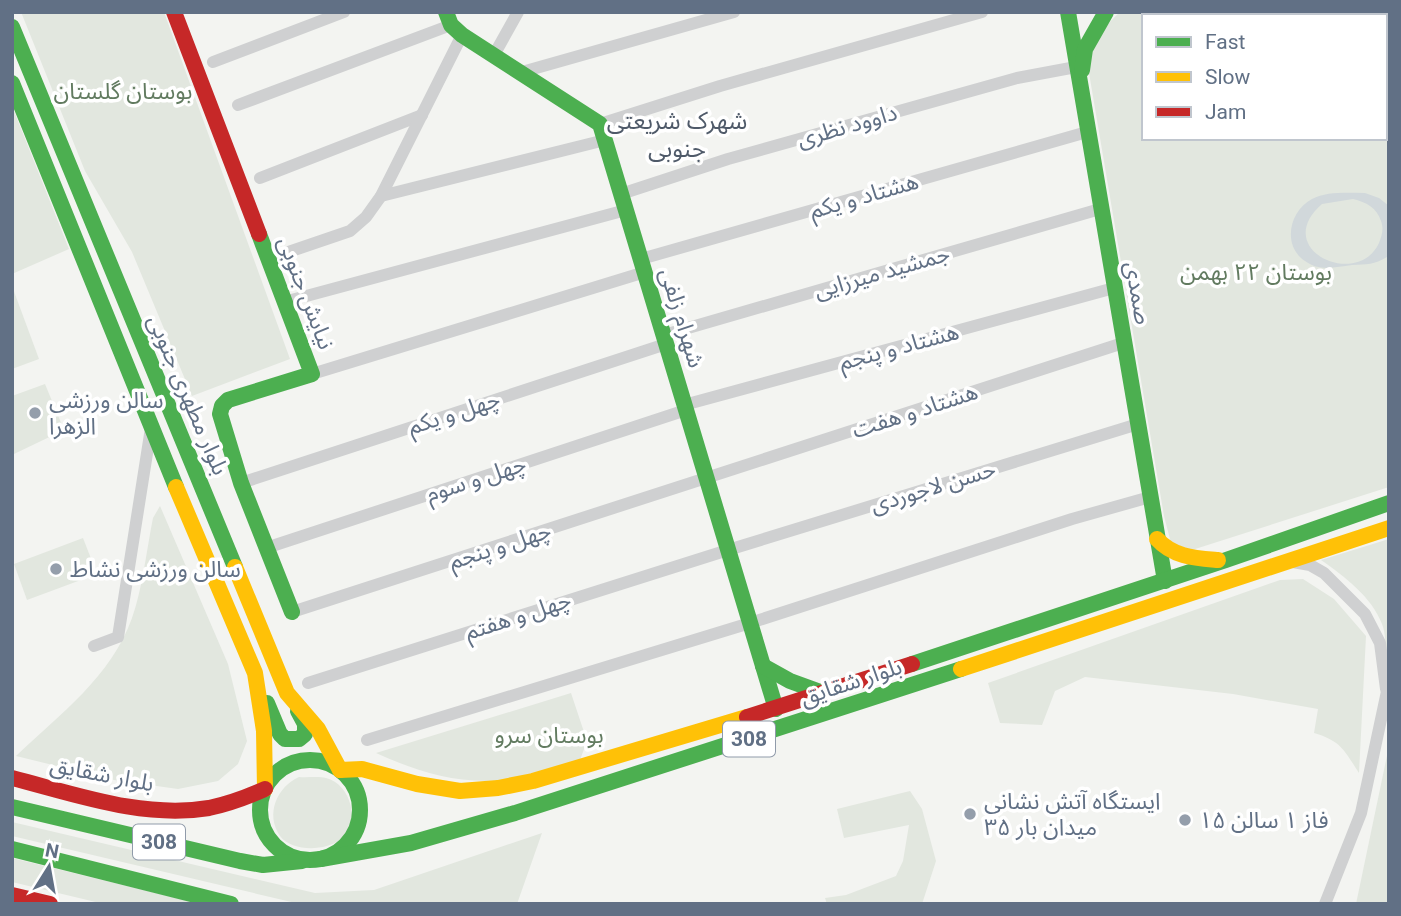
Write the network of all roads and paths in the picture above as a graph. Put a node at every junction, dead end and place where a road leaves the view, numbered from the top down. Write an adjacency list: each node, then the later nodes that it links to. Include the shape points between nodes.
1 (174, 12): 26 (main road, نیایش جنوبی)
2 (344, 12): 11 (street)
3 (517, 12): 10 (street)
4 (734, 12): 13 (street)
5 (982, 12): 18 (street)
6 (1068, 12): 12 (main road, صمدی)
7 (1106, 12): 15 (main road, via 1085,49)
8 (453, 24): 10 (main road); 16 (street); 17 (street)
9 (12, 27): 55 (main road, بلوار مطهری جنوبی)
10 (494, 55): 13 (main road)
11 (213, 62)
12 (1076, 67): 15 (main road, صمدی); 22 (street, داوود نظری, via 1017,78 728,159)
13 (522, 72): 18 (main road)
14 (12, 83): 35 (main road, بلوار مطهری جنوبی)
15 (1079, 87): 19 (main road, صمدی)
16 (238, 105)
17 (422, 116): 21 (street); 23 (street)
18 (600, 124): 20 (main road, شهرام زلفی)
19 (1087, 132): 24 (main road, صمدی); 27 (street, هشتاد و یکم)
20 (605, 140): 22 (main road, شهرام زلفی); 23 (street)
21 (260, 178)
22 (621, 194): 25 (main road, شهرام زلفی)
23 (381, 196): 26 (street, via 350,231)
24 (1100, 209): 28 (main road, صمدی); 30 (street, جمشید میرزایی)
25 (626, 210): 27 (main road, شهرام زلفی); 29 (street)
26 (268, 259): 29 (main road, نیایش جنوبی)
27 (643, 266): 30 (main road, شهرام زلفی); 32 (street, هشتاد و یکم)
28 (1114, 288): 31 (main road, صمدی); 33 (street, هشتاد و پنجم)
29 (284, 302): 32 (main road, نیایش جنوبی)
30 (665, 340): 33 (main road, شهرام زلفی); 37 (street, چهل و یکم)
31 (1123, 343): 34 (main road, صمدی); 36 (street, هشتاد و هفت)
32 (312, 374): 37 (main road, نیایش جنوبی, via 228,400 222,406 220,414)
33 (685, 407): 36 (main road, شهرام زلفی); 42 (street, چهل و سوم)
34 (1138, 424): 38 (main road, صمدی); 43 (street, حسن لاجوردی)
35 (151, 427): 50 (street, via 118,637); 52 (main road, بلوار مطهری جنوبی)
36 (707, 480): 43 (main road, شهرام زلفی); 48 (street, چهل و پنجم)
37 (241, 483): 42 (main road, نیایش جنوبی)
38 (1150, 497): 41 (main road, صمدی); 49 (street)
39 (1389, 503): 44 (main road, بلوار شقایق / 308)
40 (1389, 528): 45 (main road, بلوار شقایق / 308)
41 (1157, 538): 44 (main road, via 1170,551); 46 (main road, صمدی)
42 (266, 548): 48 (main road, نیایش جنوبی)
43 (728, 550): 49 (main road, شهرام زلفی); 53 (street, چهل و هفتم)
44 (1226, 560): 46 (main road, بلوار شقایق / 308)
45 (1289, 561): 47 (main road, بلوار شقایق / 308); 54 (street, via 1324,573 1365,614 1380,643)
46 (1165, 581): 47 (main road, صمدی); 56 (main road, بلوار شقایق / 308)
47 (1172, 601): 58 (main road, بلوار شقایق / 308)
48 (292, 612)
49 (750, 623): 51 (main road, شهرام زلفی); 59 (street)
50 (94, 646)
51 (763, 666): 56 (main road); 57 (main road, شهرام زلفی)
52 (255, 673): 55 (main road, via 280,734 285,739 299,739 305,734 305,723); 62 (main road, بلوار مطهری جنوبی, via 264,730)
53 (308, 683)
54 (1387, 686): 69 (street, via 1362,813)
55 (287, 693): 60 (main road, بلوار مطهری جنوبی, via 318,727)
56 (823, 693): 57 (main road, بلوار شقایق / 308)
57 (776, 709): 58 (main road, شهرام زلفی); 60 (main road, بلوار شقایق / 308, via 498,788 436,788 377,771)
58 (781, 729): 65 (main road, بلوار شقایق / 308, via 424,840)
59 (367, 740)
60 (340, 770): 62 (main road, via 313,760 298,762 273,776); 65 (main road, via 358,796 357,828 336,853)
61 (12, 778): 62 (main road, بلوار شقایق / 308, via 136,807 167,809 233,802)
62 (265, 789): 65 (main road, via 260,804 267,836 292,856)
63 (12, 807): 65 (main road, بلوار شقایق / 308, via 240,862)
64 (12, 849): 68 (main road)
65 (314, 859)
66 (12, 895): 67 (main road)
67 (50, 904)
68 (231, 904)
69 (1325, 904)

